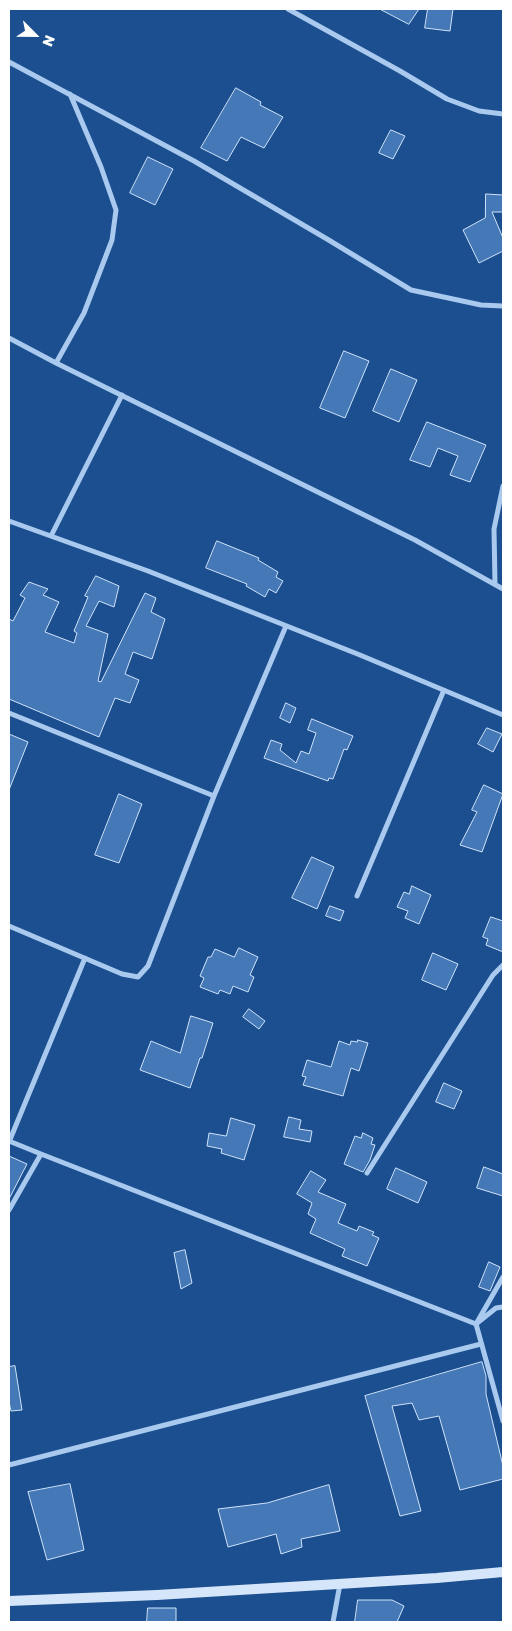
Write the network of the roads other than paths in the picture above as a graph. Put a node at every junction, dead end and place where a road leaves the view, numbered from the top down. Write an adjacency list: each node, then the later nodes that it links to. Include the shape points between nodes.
1 (288, 9): 4 (street, via 447,99 479,111)
2 (9, 62): 3 (street)
3 (70, 93): 5 (street, via 194,161 411,290 481,305); 7 (street, via 116,210 112,240 88,304)
4 (503, 114)
5 (503, 306)
6 (9, 338): 7 (street)
7 (56, 363): 8 (street)
8 (122, 395): 11 (street); 12 (street, via 415,540)
9 (503, 486): 12 (street, via 494,529)
10 (9, 521): 11 (street)
11 (51, 536): 14 (street)
12 (495, 584): 13 (street)
13 (503, 588)
14 (286, 626): 15 (street); 18 (street)
15 (444, 690): 17 (street); 19 (street)
16 (9, 714): 18 (street)
17 (503, 715)
18 (214, 796): 21 (street, via 148,966 138,977 122,974)
19 (357, 896)
20 (9, 926): 21 (street)
21 (85, 958): 23 (street)
22 (503, 965): 25 (street, via 493,975)
23 (9, 1141): 24 (street)
24 (41, 1154): 26 (street); 29 (street)
25 (367, 1173)
26 (9, 1210)
27 (503, 1277): 29 (street)
28 (503, 1307): 29 (street, via 496,1308)
29 (476, 1324): 30 (street)
30 (481, 1344): 31 (street); 32 (street)
31 (503, 1421)
32 (9, 1465)
33 (503, 1572): 34 (main road)
34 (340, 1583): 35 (main road); 36 (street)
35 (9, 1601)
36 (333, 1622)

